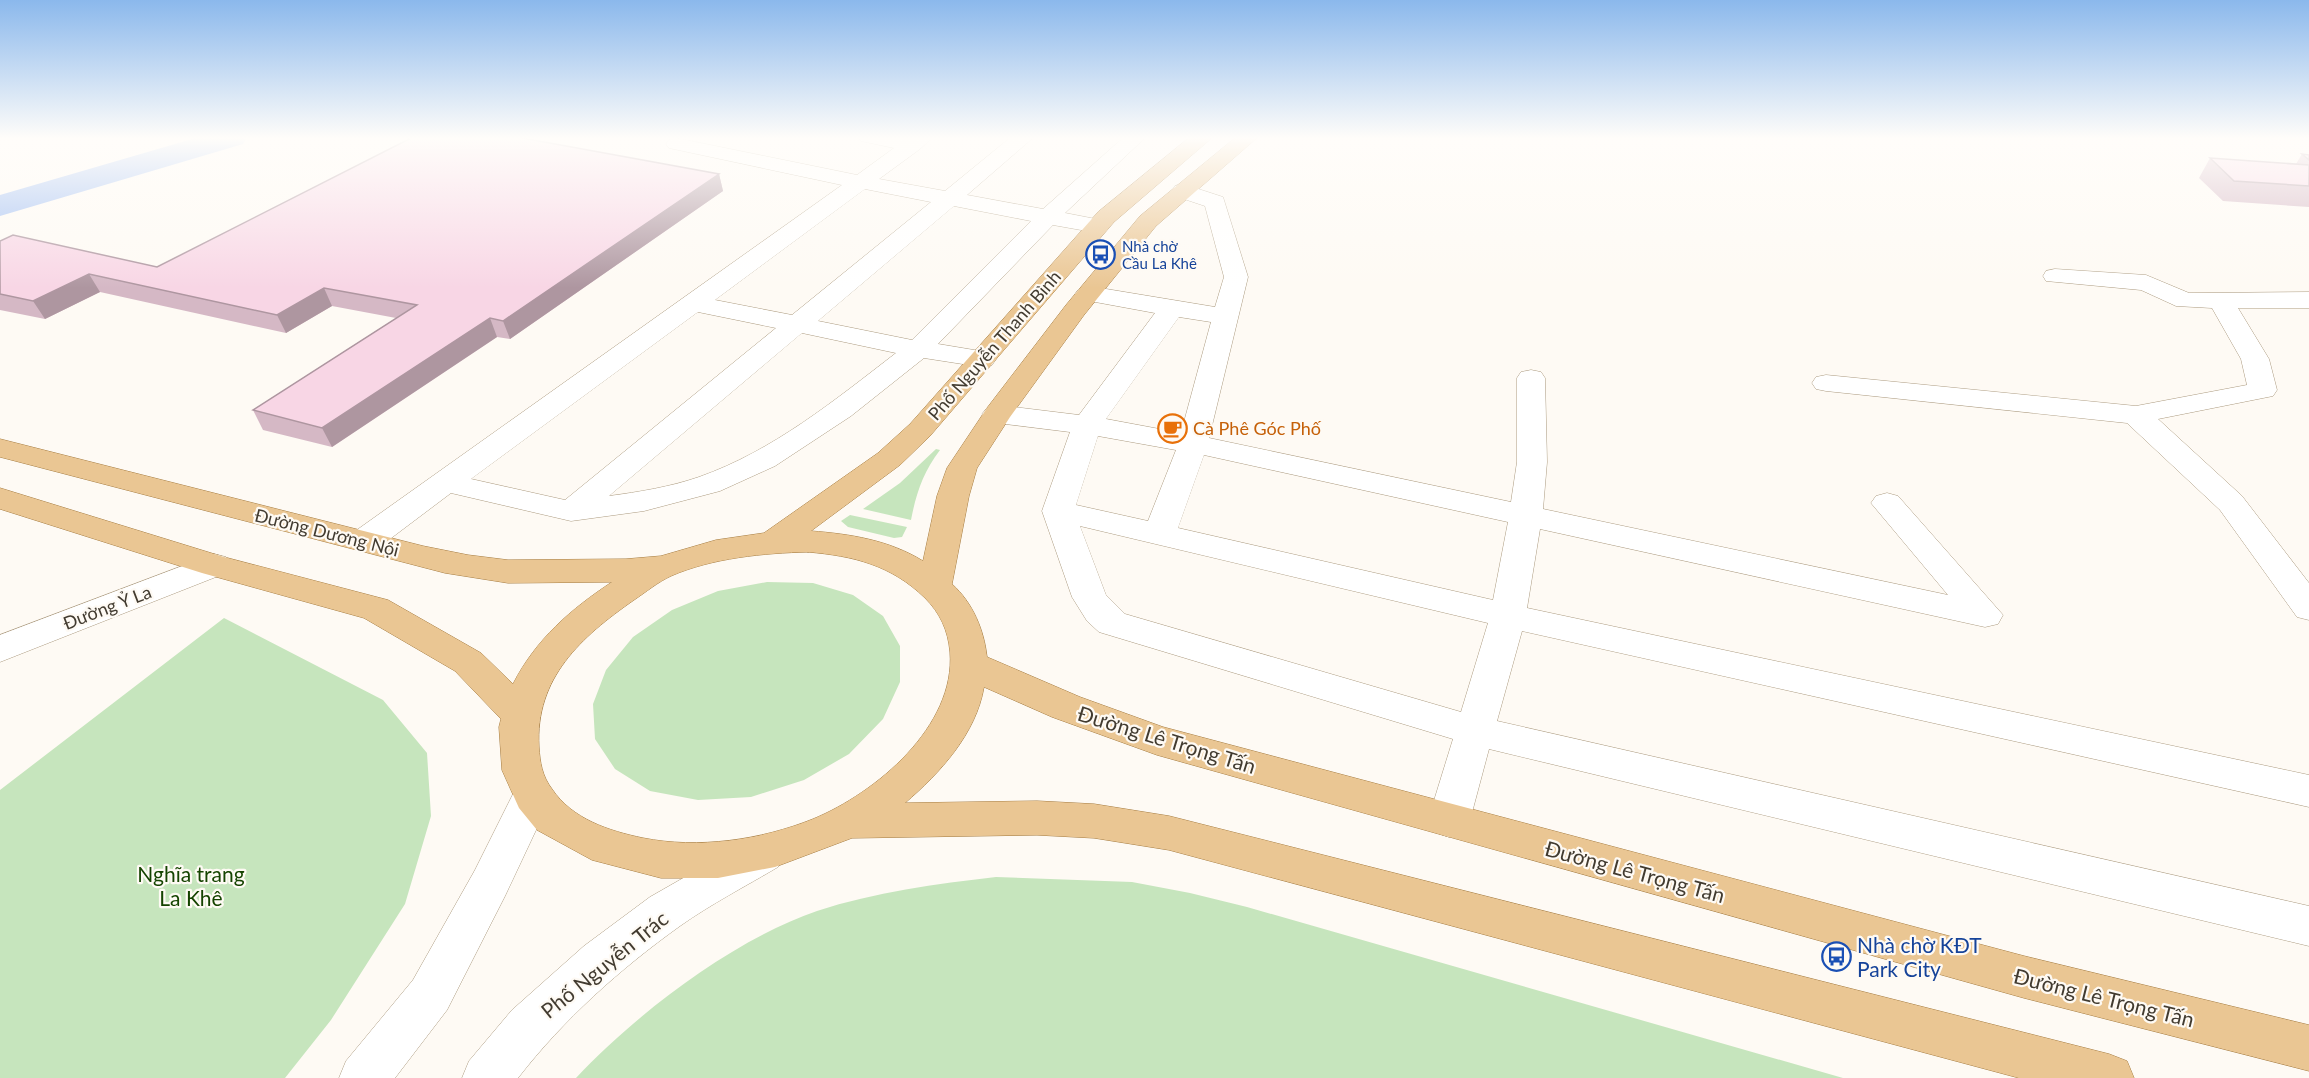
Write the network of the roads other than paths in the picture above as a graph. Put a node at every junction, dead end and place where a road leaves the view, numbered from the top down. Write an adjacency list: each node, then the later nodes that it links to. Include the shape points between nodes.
1 (853, 187): 15 (street)
2 (890, 187): 8 (street)
3 (964, 187): 8 (street)
4 (1081, 187): 9 (street)
5 (1140, 187): 10 (main road, Phố Nguyễn Thanh Bình)
6 (1187, 187): 7 (main road)
7 (1183, 191): 12 (main road, via 1148,221); 17 (street, via 1215,202 1236,277)
8 (951, 198): 9 (street); 18 (street)
9 (1050, 215): 10 (street); 19 (street)
10 (1098, 226): 20 (main road, Phố Nguyễn Thanh Bình)
11 (2055, 276): 14 (street, via 2146,283 2185,302)
12 (1088, 294): 16 (street); 23 (main road)
13 (2309, 300): 14 (street)
14 (2221, 302): 24 (street, via 2255,359 2263,390)
15 (692, 303): 18 (street); 29 (street)
16 (1172, 308): 17 (street); 25 (street)
17 (1227, 317): 26 (street)
18 (796, 325): 19 (street); 33 (street)
19 (918, 349): 20 (street); 33 (street, via 841,410 764,460 709,484 644,501)
20 (982, 359): 38 (main road, Phố Nguyễn Thanh Bình, via 889,459)
21 (1532, 378): 35 (street, via 1532,462)
22 (1826, 384): 24 (street)
23 (997, 414): 25 (street); 41 (main road, via 962,468)
24 (2136, 415): 42 (street, via 2231,503)
25 (1087, 425): 26 (street); 34 (street)
26 (1193, 444): 35 (street); 36 (street)
27 (0, 447): 28 (main road, Đường Dương Nội)
28 (89, 474): 32 (main road); 37 (main road, Đường Dương Nội)
29 (448, 483): 33 (street); 37 (street)
30 (0, 498): 32 (main road)
31 (1887, 503): 35 (street, via 1985,615)
32 (33, 508): 39 (main road)
33 (571, 511)
34 (1059, 511): 36 (street); 47 (street, via 1089,597 1112,623)
35 (1526, 515): 43 (street)
36 (1159, 536): 43 (street)
37 (366, 540): 40 (main road, Đường Dương Nội, via 494,571)
38 (775, 541): 40 (main road, via 713,552); 41 (main road, via 831,543 882,554 911,567)
39 (214, 565): 44 (street, Đường Ỷ La); 46 (main road, via 376,609 468,662)
40 (661, 567): 46 (main road, via 574,626 532,680)
41 (935, 585): 45 (main road, via 954,608 966,635)
42 (2309, 608)
43 (1508, 616): 47 (street); 48 (street)
44 (0, 649)
45 (970, 665): 50 (main road, Đường Lê Trọng Tấn, via 1066,707 1157,740); 51 (main road, via 962,704 941,744 910,777)
46 (520, 714): 49 (main road, via 517,741 521,769)
47 (1474, 731): 50 (street); 53 (street)
48 (2309, 791)
49 (533, 794): 52 (main road, via 555,821 583,838 622,853 668,861 718,860); 55 (street, via 430,995)
50 (1449, 820): 54 (main road, Đường Lê Trọng Tấn, via 2024,977)
51 (849, 821): 52 (main road); 57 (main road, via 1037,818 1094,821 1169,833)
52 (769, 851): 56 (street, Phố Nguyễn Trác, via 666,911 600,961 529,1026)
53 (2309, 926)
54 (2309, 1048)
55 (364, 1078)
56 (487, 1078)
57 (2109, 1078)

